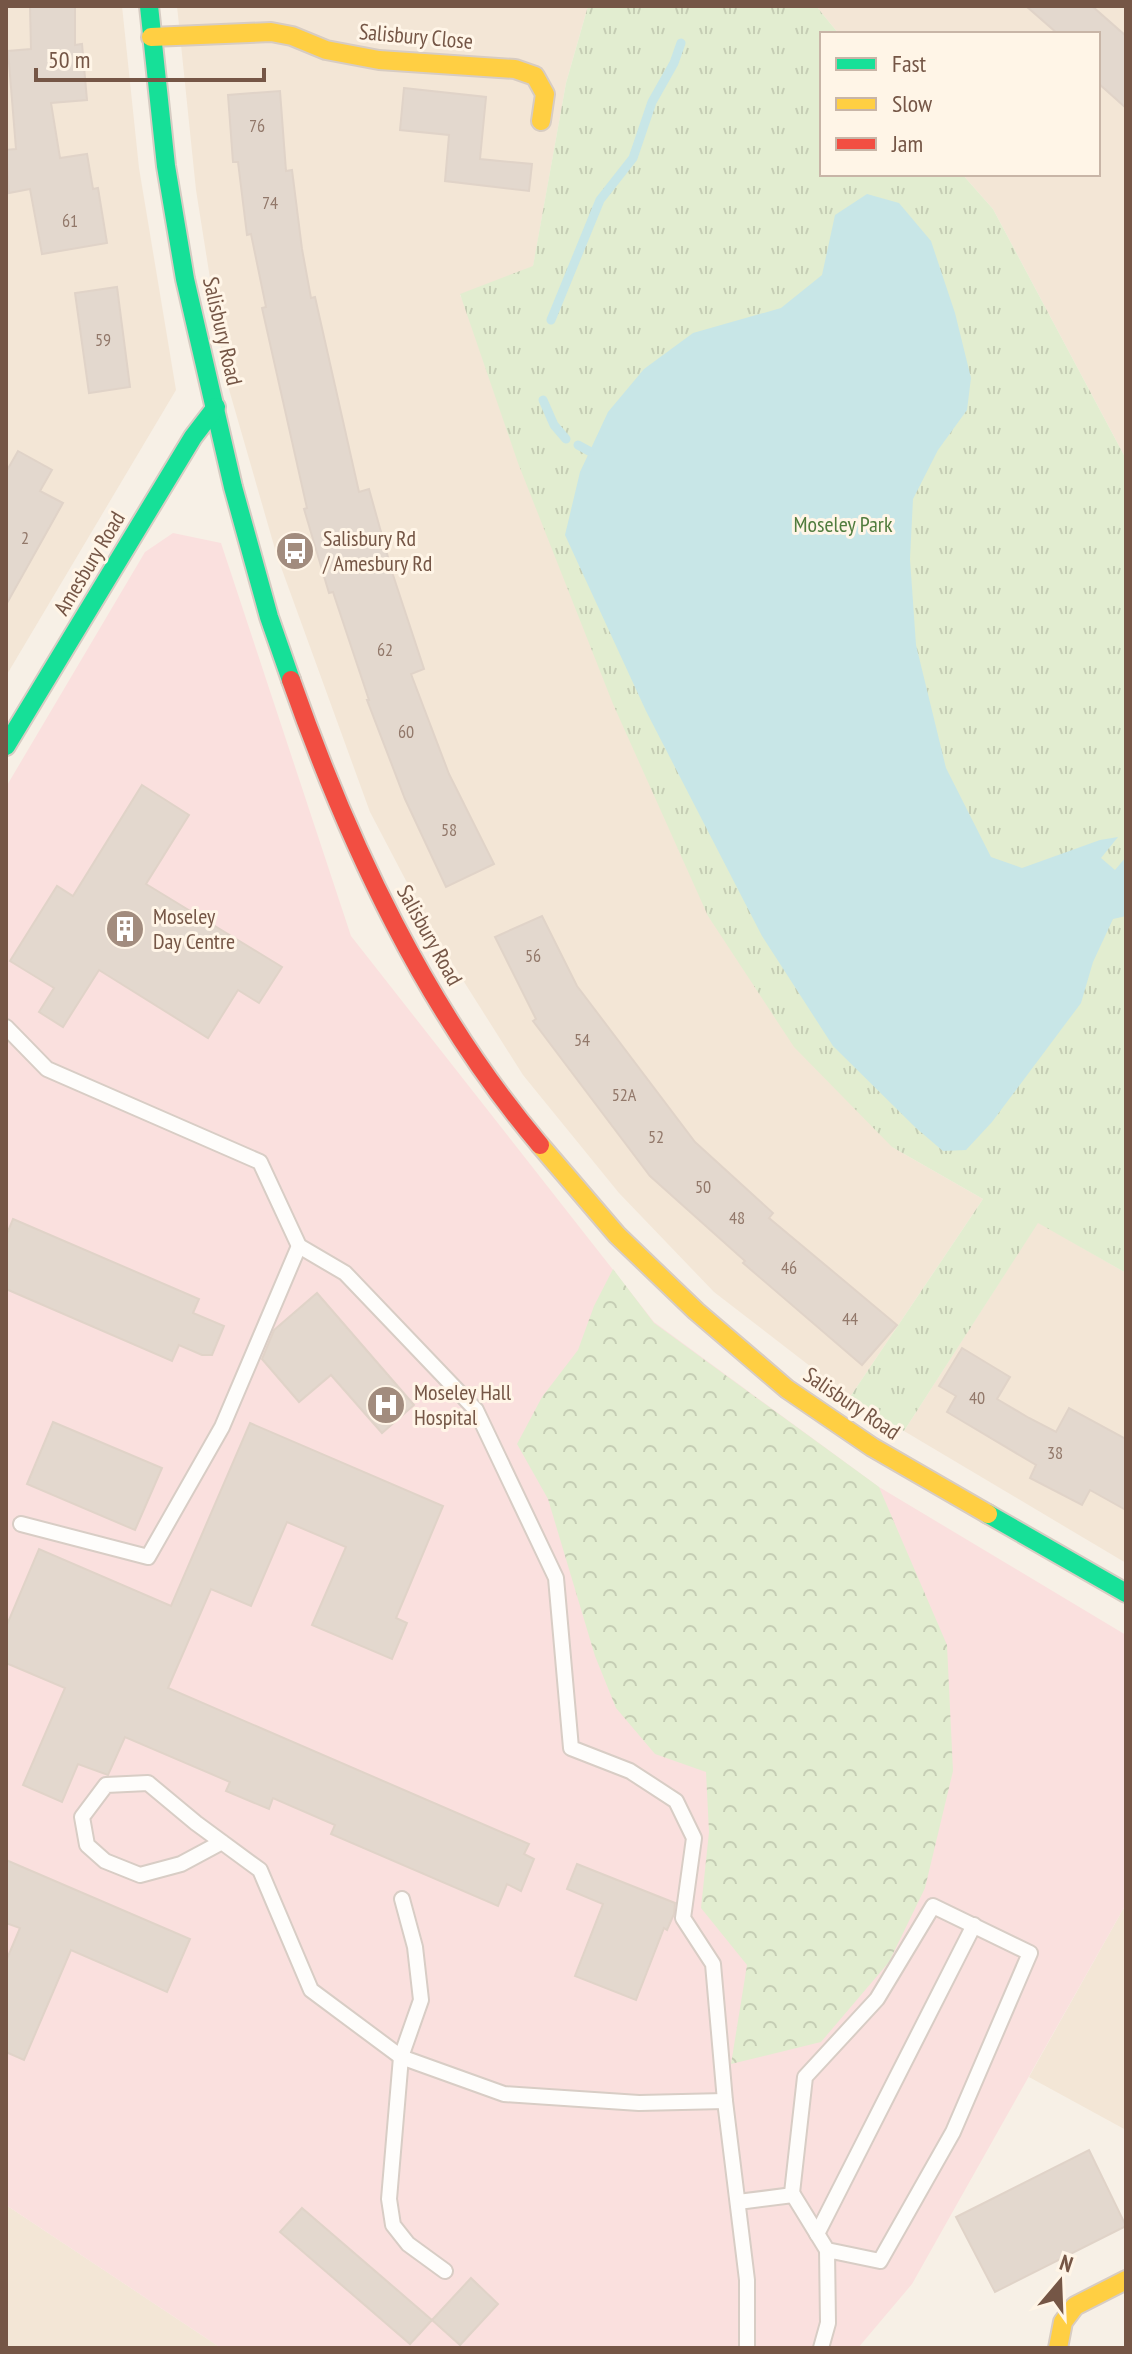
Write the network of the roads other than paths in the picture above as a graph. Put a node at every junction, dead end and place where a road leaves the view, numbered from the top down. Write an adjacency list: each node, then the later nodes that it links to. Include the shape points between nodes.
1 (149, 6): 2 (main road, Salisbury Road)
2 (151, 37): 3 (main road, Salisbury Close, via 271,32 379,60 515,69 535,76 545,94); 4 (main road, Salisbury Road, via 185,279)
3 (541, 121)
4 (216, 407): 5 (main road, Amesbury Road); 9 (main road, Salisbury Road, via 269,617 354,844 424,976 499,1096 617,1235 787,1389 872,1447)
5 (6, 746)
6 (6, 1027): 7 (lane, via 47,1069 260,1162)
7 (299, 1246): 8 (lane, via 222,1427 148,1557); 14 (lane, via 345,1273 476,1410 556,1578 571,1748 630,1771 676,1801 694,1838 683,1918 713,1964)
8 (21, 1524)
9 (1126, 1593)
10 (222, 1842): 10 (lane, via 148,1783 106,1785 82,1817 87,1845 105,1861 140,1875 181,1864); 13 (lane, via 260,1870 311,1990)
11 (402, 1899): 13 (lane, via 421,2000)
12 (974, 1925): 15 (lane, via 933,1906 877,1999 805,2077); 17 (lane); 18 (lane, via 1030,1953 953,2132 880,2261)
13 (401, 2057): 14 (lane, via 504,2094 639,2103); 19 (lane, via 389,2199 393,2225 408,2244)
14 (725, 2101): 16 (lane)
15 (793, 2195): 16 (lane); 17 (lane)
16 (738, 2202): 21 (lane, via 747,2280)
17 (817, 2234): 18 (lane)
18 (827, 2250): 22 (lane, via 828,2323)
19 (445, 2271)
20 (1126, 2280): 23 (main road, via 1075,2306 1063,2322)
21 (747, 2348)
22 (821, 2348)
23 (1058, 2348)

